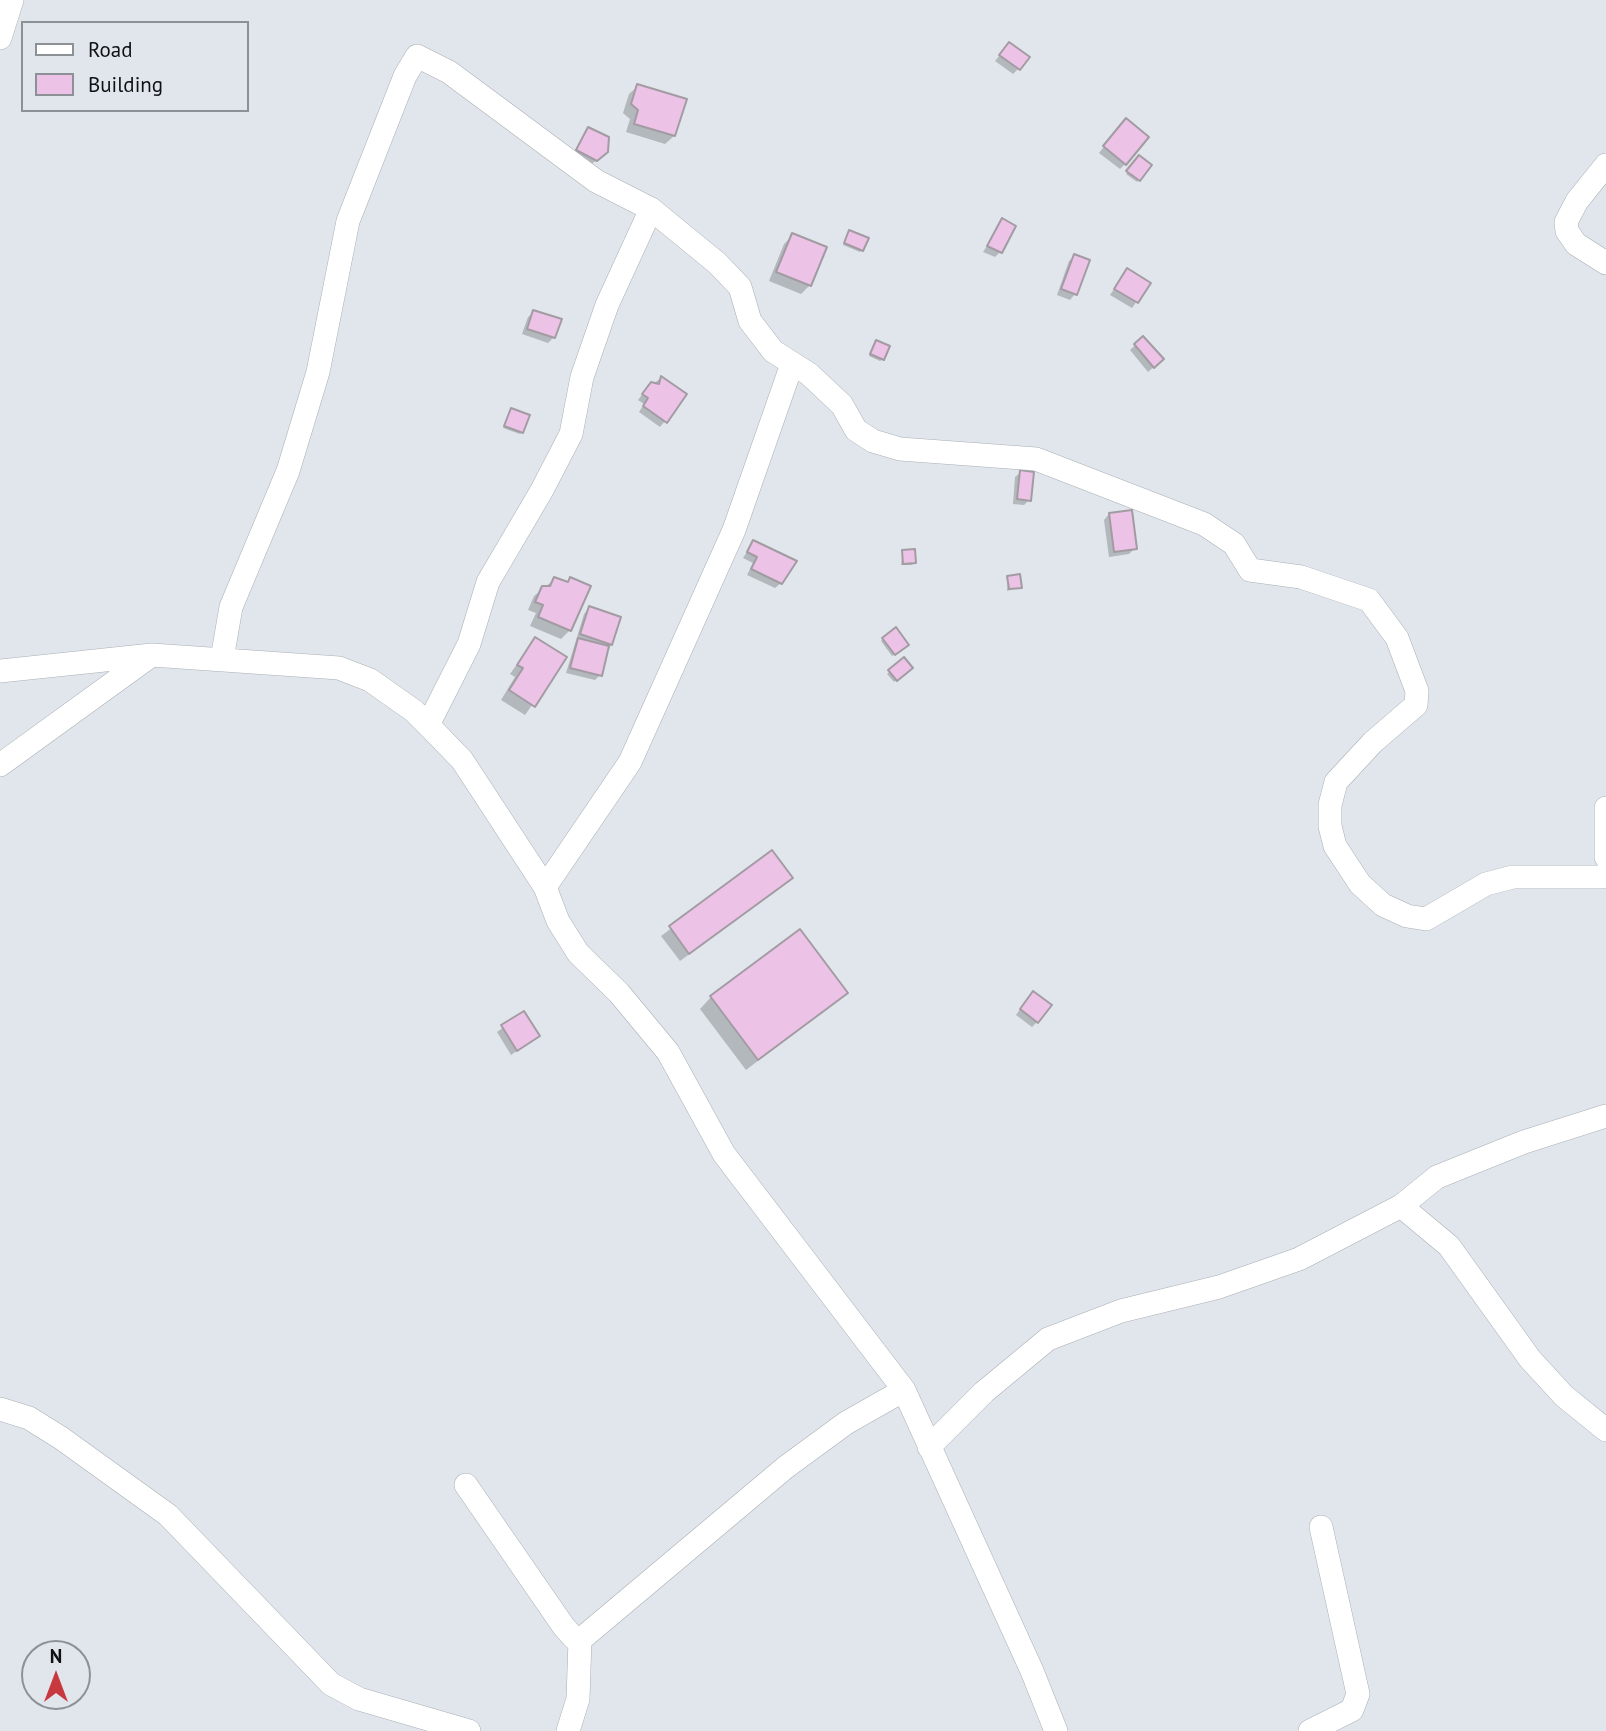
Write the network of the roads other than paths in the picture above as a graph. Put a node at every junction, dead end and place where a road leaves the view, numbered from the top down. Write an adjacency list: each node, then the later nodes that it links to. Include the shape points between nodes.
1 (12, 0): 2 (street)
2 (0, 38)
3 (1606, 165): 5 (street, via 1566,222 1576,244)
4 (652, 208): 6 (street, via 740,287 755,330); 8 (street, via 596,181 449,72 417,56 348,220 318,372 288,471 231,607); 10 (street, via 607,305 582,377 570,434 488,582 469,644)
5 (1606, 263)
6 (792, 364): 14 (street, via 842,405 856,430 873,442 900,449 1036,459 1204,524 1234,544 1250,570 1301,577 1369,600 1397,638 1418,691 1416,705 1336,782 1330,826 1335,846 1383,905 1426,919 1486,884 1513,877); 15 (street, via 734,530 630,762)
7 (152, 655): 8 (street); 9 (street); 11 (street)
8 (222, 659): 10 (street, via 339,668 370,680)
9 (0, 671)
10 (428, 725): 15 (street, via 462,760)
11 (0, 765)
12 (1606, 808): 13 (street)
13 (1606, 857)
14 (1606, 877)
15 (545, 887): 18 (street, via 558,921 578,953 668,1052 711,1136)
16 (1606, 1116): 17 (street, via 1437,1177)
17 (1401, 1206): 20 (street, via 1449,1246 1530,1359 1564,1396); 21 (street, via 1299,1259 1219,1287 1121,1311 1048,1339 984,1392)
18 (904, 1390): 21 (street); 24 (street, via 846,1423 786,1467)
19 (0, 1409): 25 (street, via 30,1418 61,1437 168,1515 331,1684 359,1699)
20 (1606, 1430)
21 (929, 1447): 27 (street)
22 (466, 1485): 24 (street, via 564,1628)
23 (1321, 1527): 28 (street, via 1358,1694 1352,1710)
24 (580, 1640): 26 (street, via 578,1699)
25 (469, 1731)
26 (568, 1731)
27 (1056, 1731)
28 (1310, 1731)

